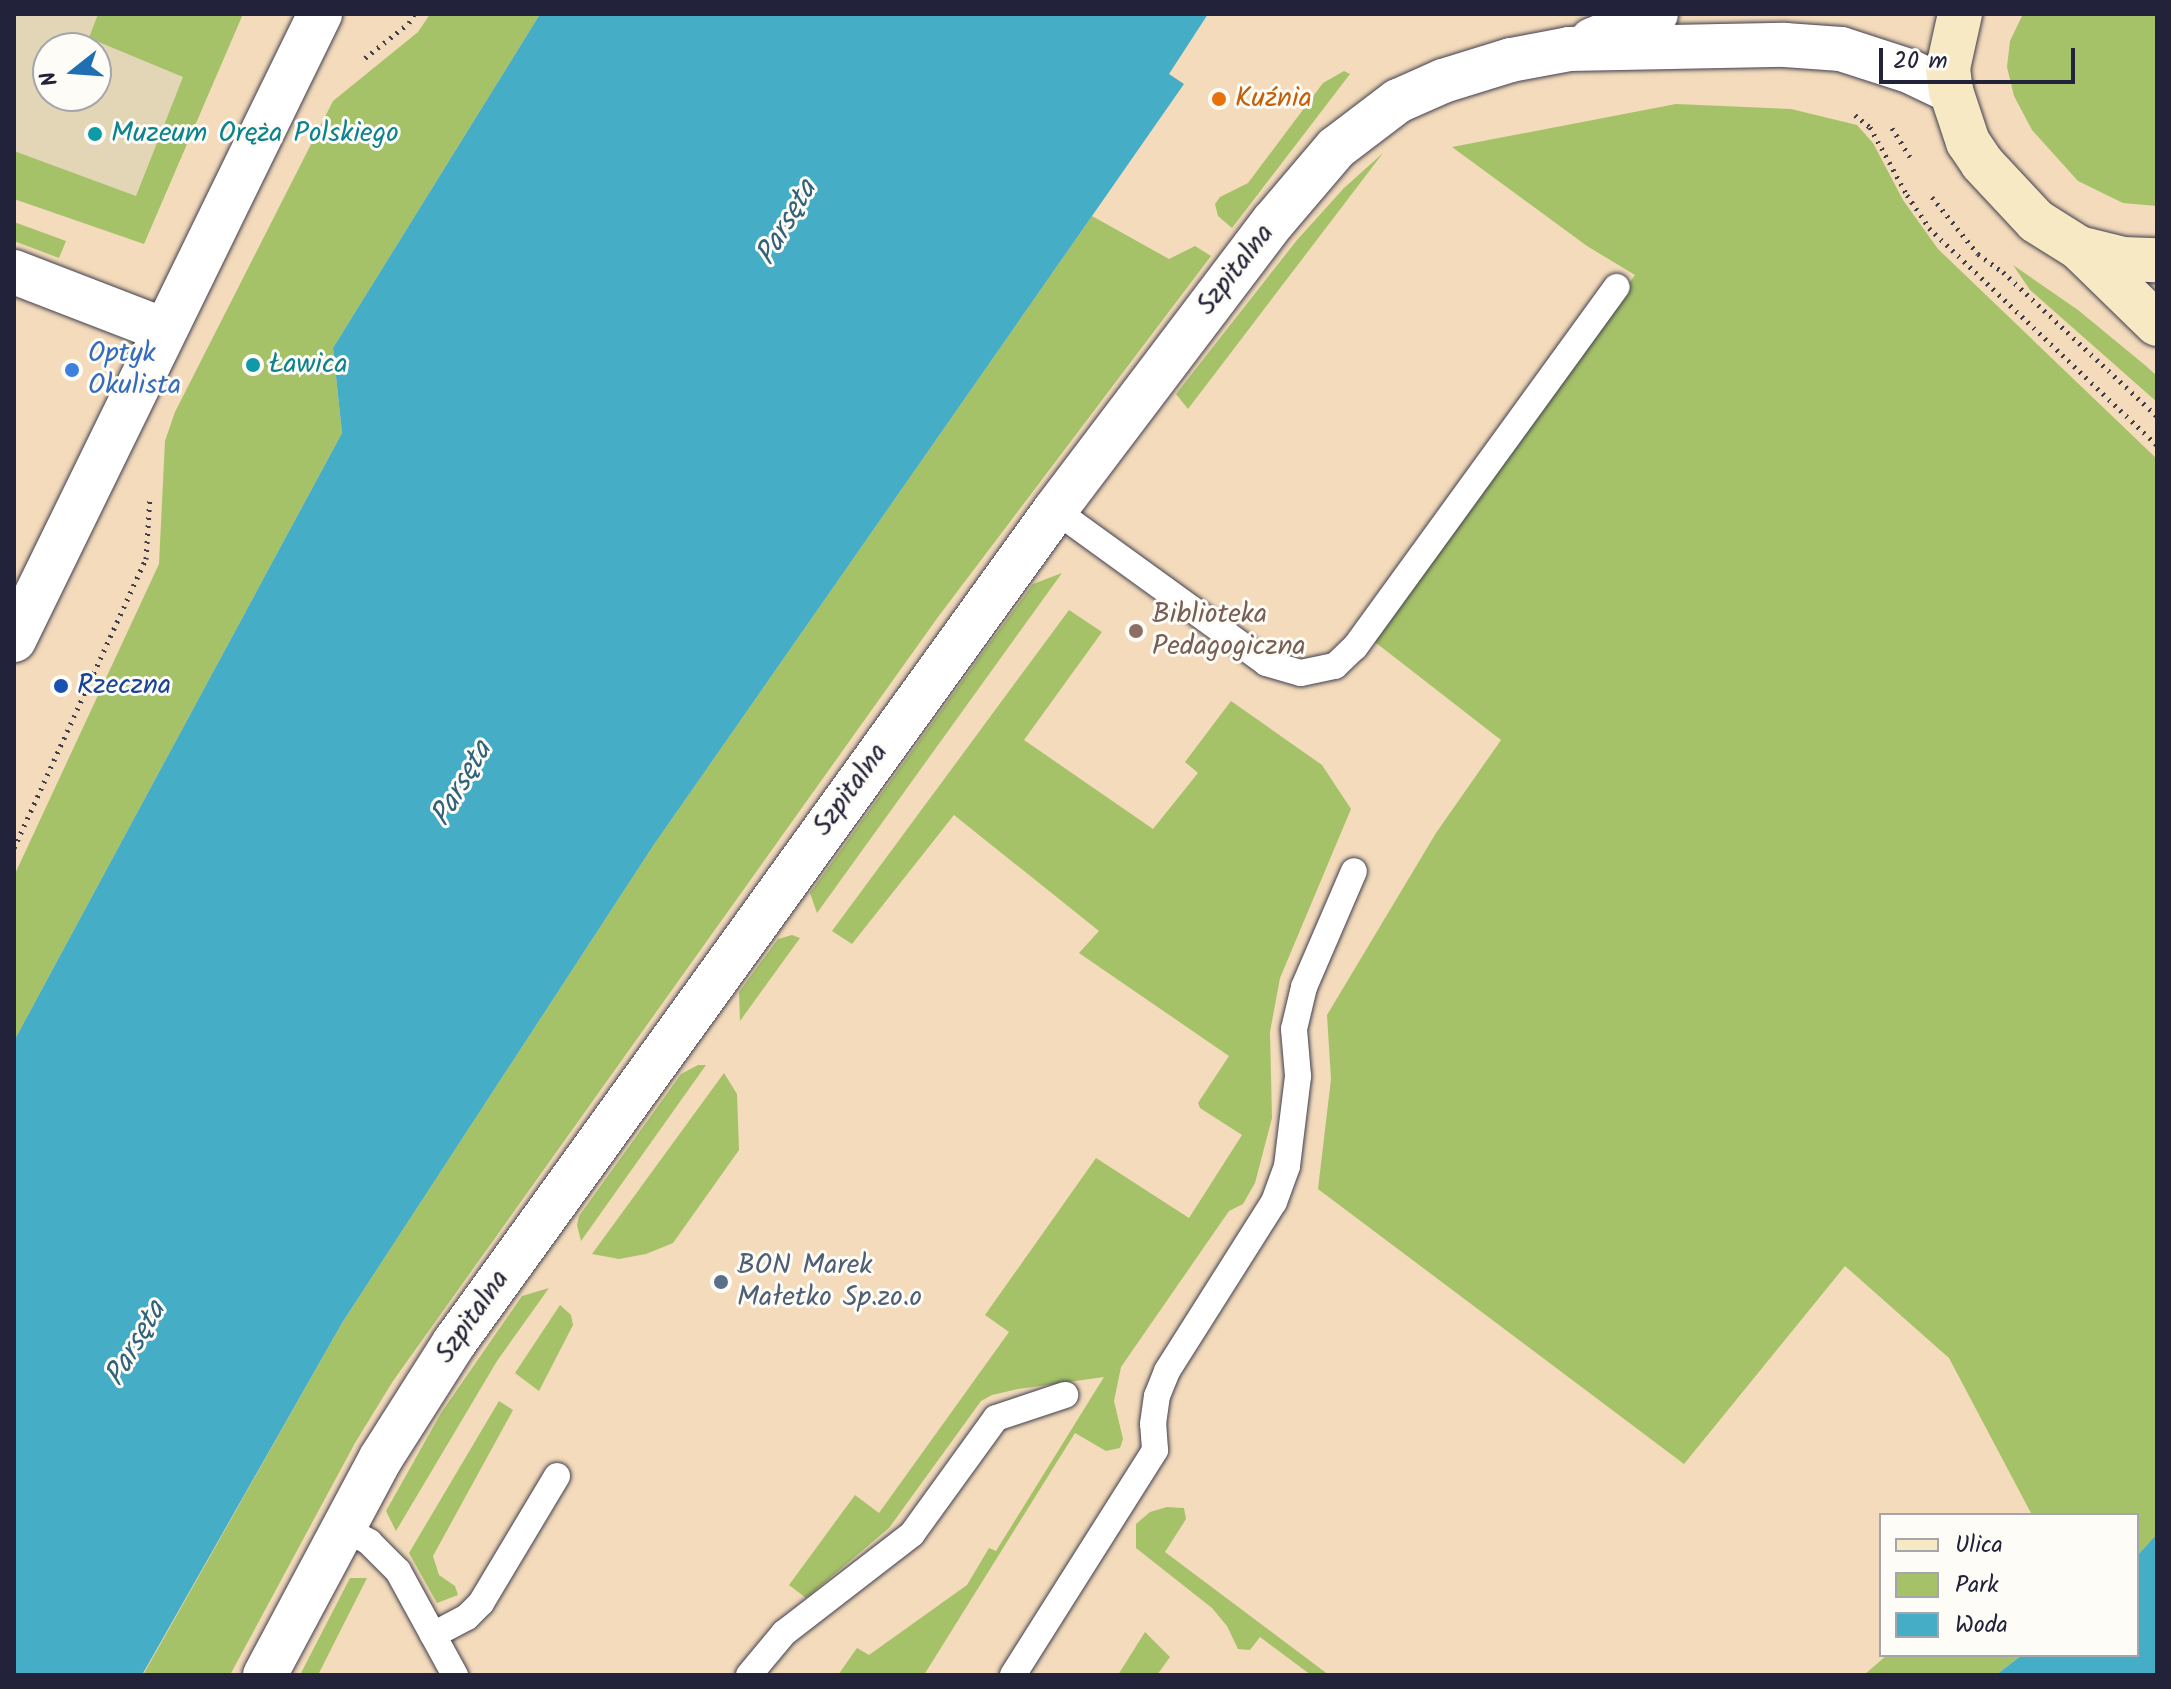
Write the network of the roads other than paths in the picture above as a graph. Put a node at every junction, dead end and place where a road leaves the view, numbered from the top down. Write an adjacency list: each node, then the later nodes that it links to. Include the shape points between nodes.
1 (320, 14): 11 (street)
2 (1656, 14): 4 (street, Szpitalna)
3 (1960, 14): 5 (street, via 1949,59)
4 (1569, 49): 5 (street, Szpitalna, via 1841,49); 12 (street, Szpitalna, via 1443,81 1398,101 1336,148 1273,222)
5 (1951, 91): 6 (street, via 1968,142 1982,163 2036,221)
6 (2079, 248): 7 (street, via 2123,259); 10 (street)
7 (2157, 260)
8 (14, 272): 11 (street)
9 (1617, 287): 12 (lane, via 1355,647 1335,666 1301,673 1266,663)
10 (2157, 324)
11 (164, 330): 13 (street)
12 (1055, 510): 17 (street, Szpitalna, via 454,1343)
13 (14, 640)
14 (1354, 871): 22 (lane, via 1304,987 1294,1029 1298,1076 1287,1166 1274,1202 1167,1371 1157,1396 1155,1450)
15 (1065, 1395): 21 (lane, via 996,1418 912,1534 784,1633)
16 (557, 1476): 18 (lane, via 481,1603)
17 (343, 1528): 18 (lane, via 389,1560); 19 (street, Szpitalna)
18 (433, 1635): 20 (lane)
19 (265, 1675)
20 (455, 1675)
21 (749, 1675)
22 (1013, 1675)

